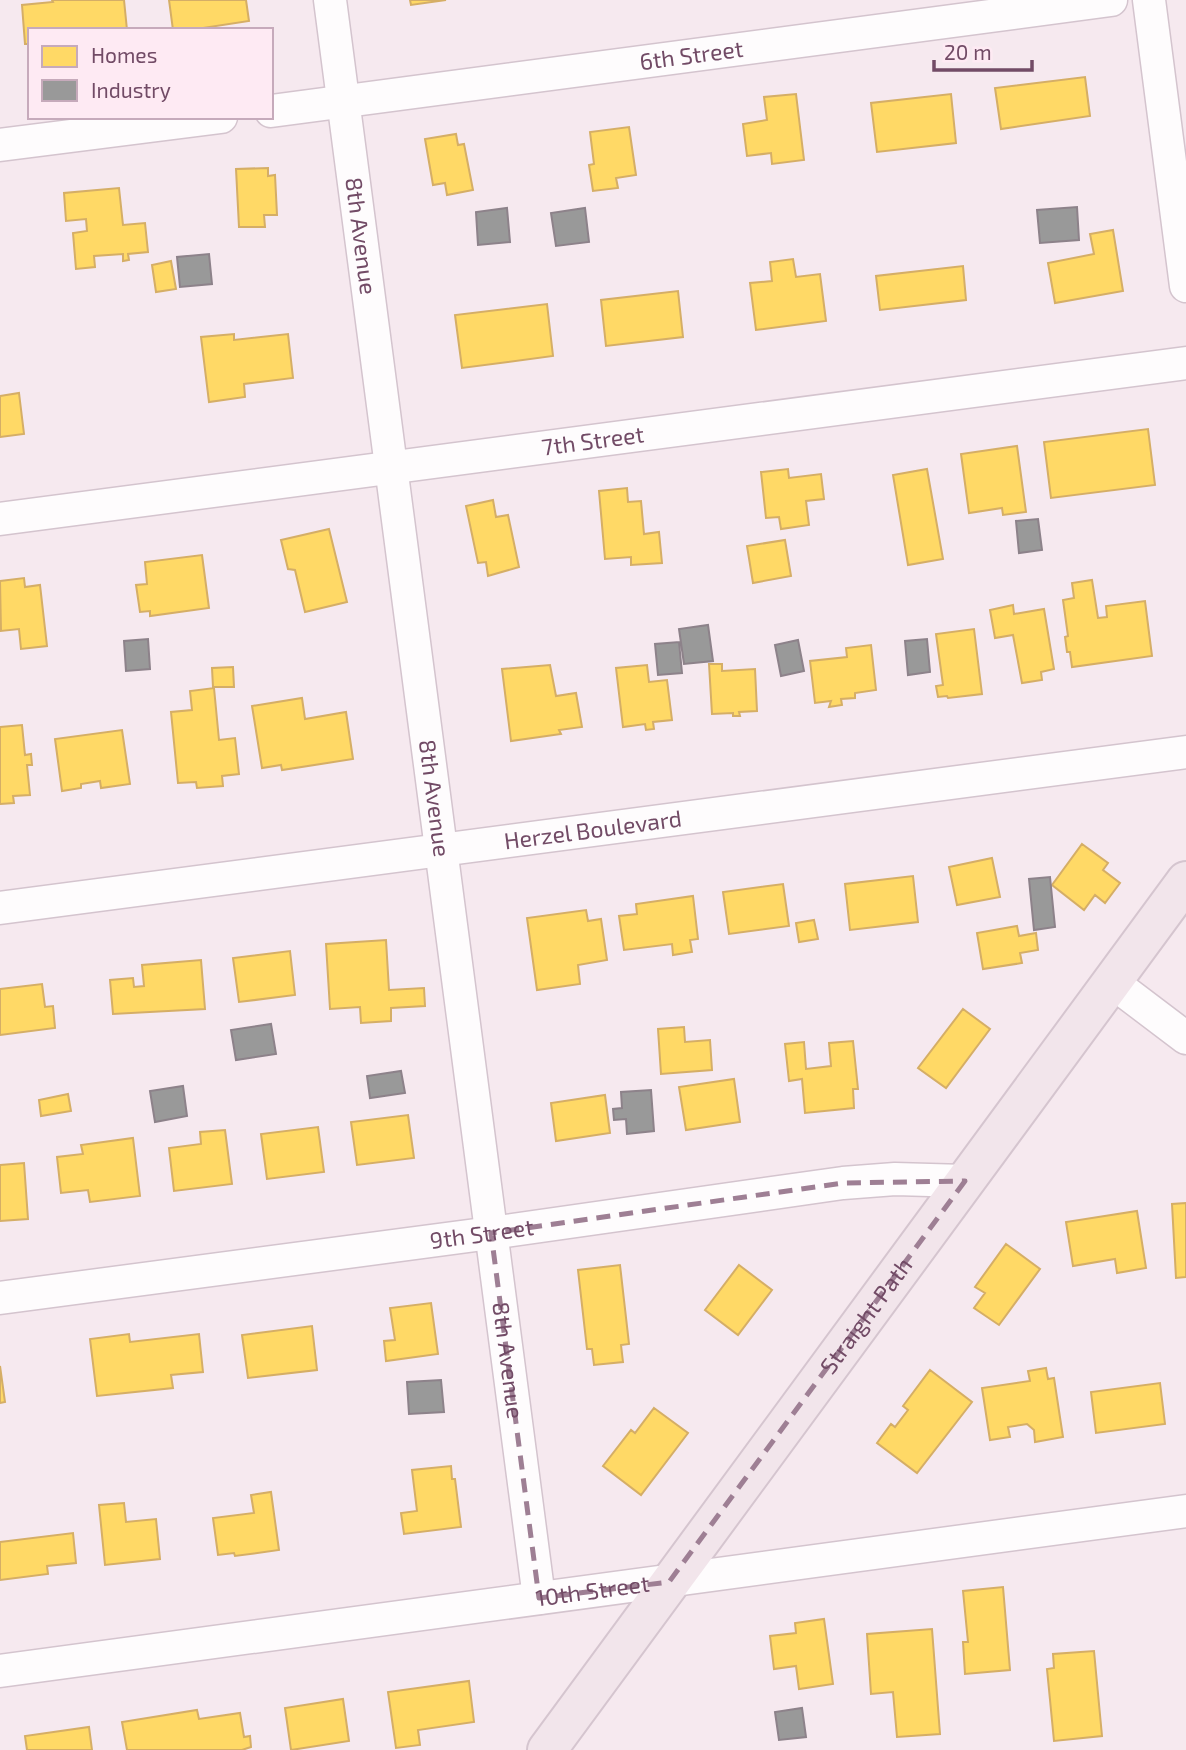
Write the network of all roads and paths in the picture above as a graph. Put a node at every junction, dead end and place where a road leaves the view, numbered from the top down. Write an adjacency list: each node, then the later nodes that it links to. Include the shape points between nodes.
1 (330, 0): 4 (street, 8th Avenue)
2 (1111, 0): 4 (street, 6th Street)
3 (1150, 0): 8 (street)
4 (344, 102): 5 (street, 6th Street); 10 (street, 8th Avenue)
5 (273, 111)
6 (205, 119): 7 (street)
7 (0, 145)
8 (1186, 286)
9 (1186, 363): 10 (street, 7th Street)
10 (392, 469): 11 (street, 7th Street); 13 (street, 8th Avenue)
11 (0, 519)
12 (1186, 752): 13 (street, Herzel Boulevard)
13 (442, 850): 15 (street, Herzel Boulevard); 19 (street, 8th Avenue)
14 (1186, 881): 16 (main road, Straight Path)
15 (0, 908)
16 (1112, 982): 17 (street); 18 (main road, Straight Path)
17 (1186, 1038)
18 (965, 1181): 19 (street, 9th Street, via 843,1183); 22 (main road, Straight Path)
19 (491, 1233): 20 (street, 9th Street); 23 (street, 8th Avenue)
20 (0, 1298)
21 (1186, 1511): 22 (street, 10th Street)
22 (669, 1582): 23 (street, 10th Street); 25 (main road, Straight Path)
23 (539, 1598): 24 (street, 10th Street)
24 (0, 1671)
25 (547, 1750)

